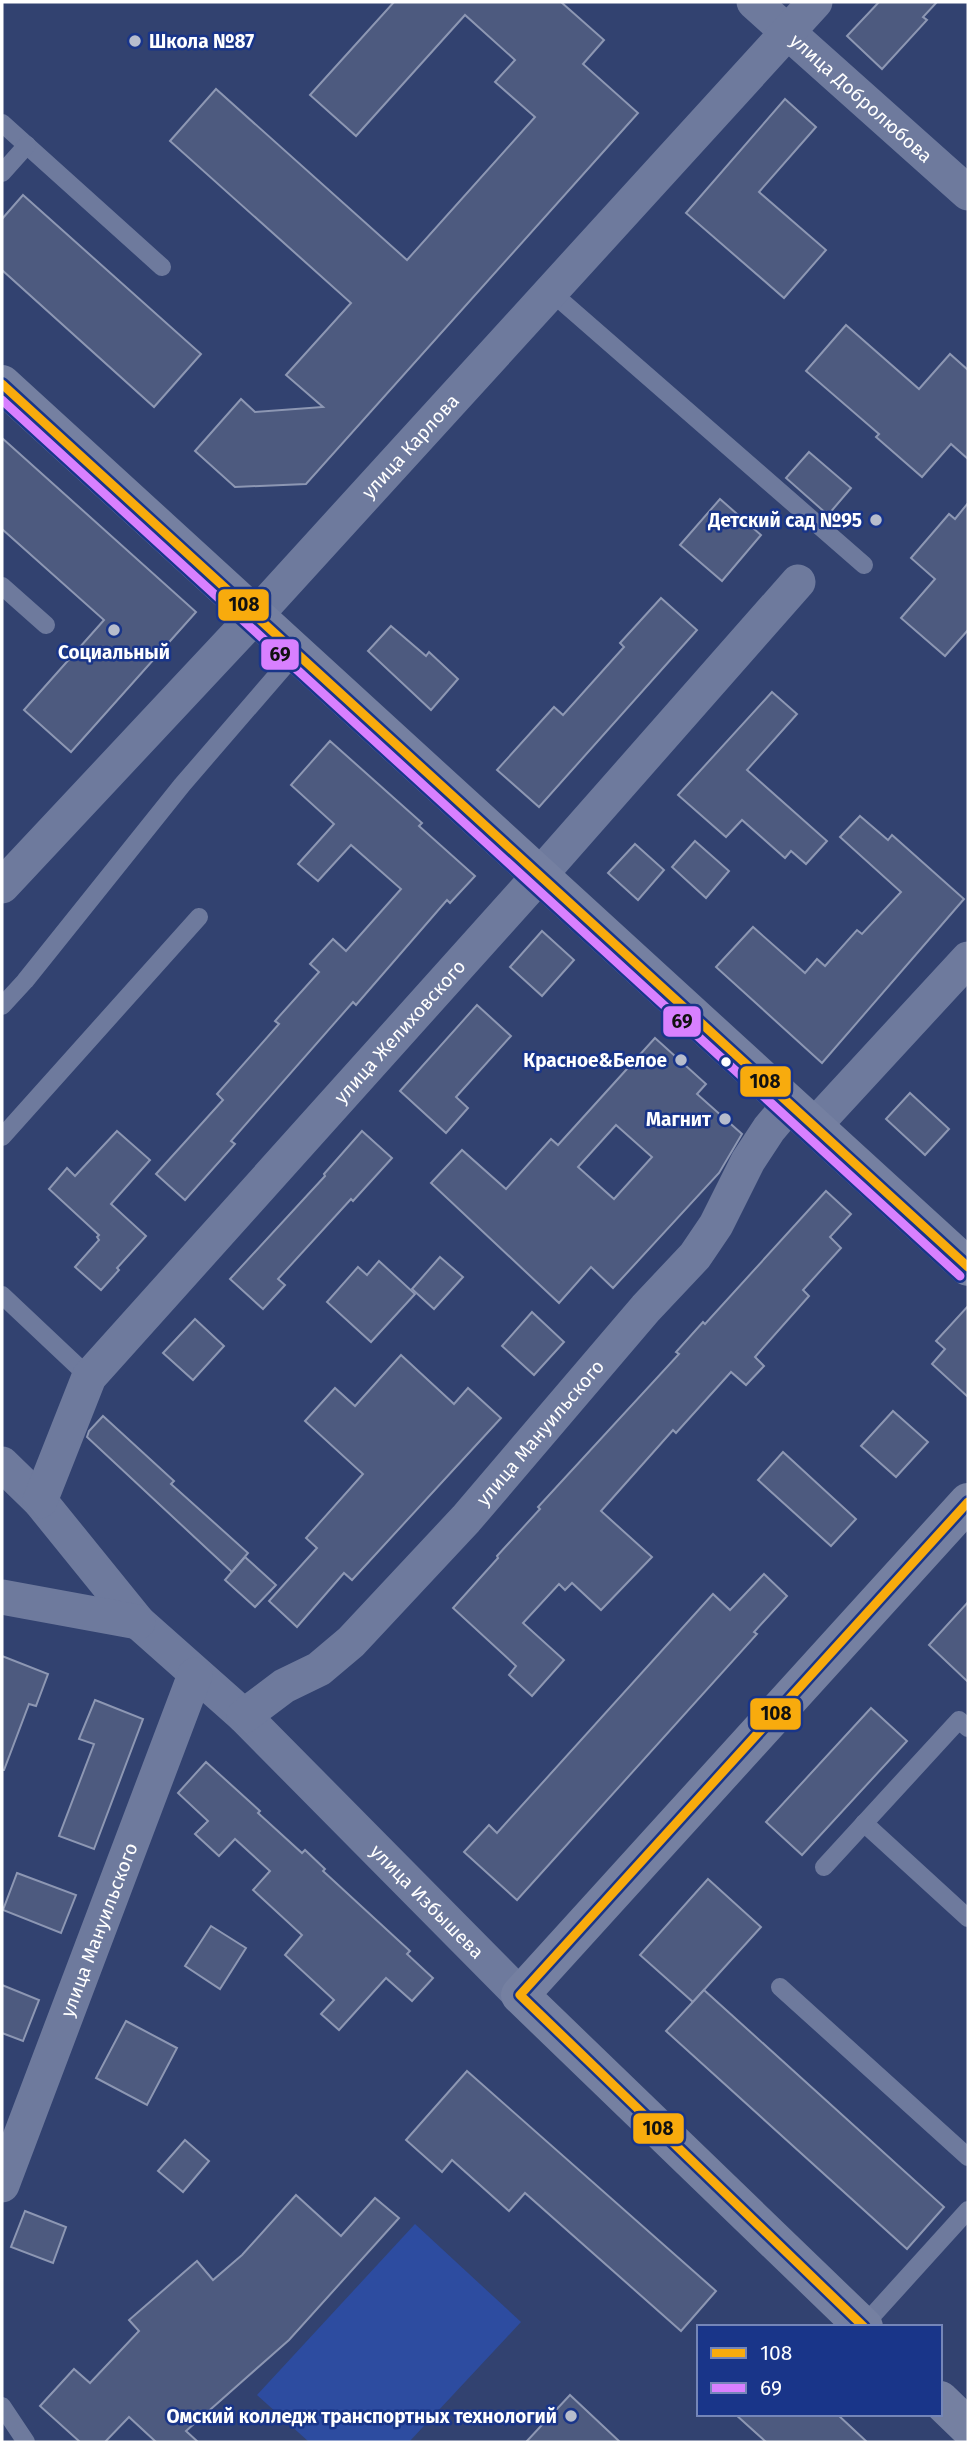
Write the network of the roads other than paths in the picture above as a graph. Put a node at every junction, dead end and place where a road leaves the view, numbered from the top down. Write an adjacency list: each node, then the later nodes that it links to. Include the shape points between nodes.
1 (754, 2): 3 (street, улица Добролюбова)
2 (815, 2): 3 (street, улица Карлова)
3 (787, 32): 7 (street, улица Добролюбова); 9 (street, улица Карлова)
4 (2, 123): 5 (lane)
5 (27, 145): 6 (lane); 8 (lane)
6 (2, 173)
7 (968, 192)
8 (162, 267)
9 (550, 292): 11 (lane); 14 (street, улица Карлова)
10 (2, 384): 14 (main road)
11 (864, 565)
12 (798, 582): 17 (street, улица Желиховского)
13 (2, 586): 15 (lane)
14 (255, 615): 16 (main road); 18 (street, улица Карлова)
15 (46, 625)
16 (296, 653): 17 (main road); 21 (lane, via 181,785)
17 (539, 876): 22 (main road); 26 (street, улица Желиховского)
18 (2, 886)
19 (199, 917): 23 (lane)
20 (968, 959): 22 (street, улица Мануильского)
21 (2, 1006)
22 (802, 1115): 24 (main road); 33 (street, улица Мануильского, via 769,1129 695,1256 466,1519 351,1642 319,1669 284,1686)
23 (2, 1138)
24 (968, 1267)
25 (2, 1295): 26 (lane)
26 (89, 1377): 28 (street, улица Желиховского)
27 (2, 1464): 28 (street, улица Избышева)
28 (40, 1500): 31 (street, улица Избышева)
29 (968, 1502): 39 (main road)
30 (2, 1597): 31 (street)
31 (138, 1622): 32 (street, улица Избышева)
32 (195, 1675): 33 (street, улица Избышева); 41 (street, улица Мануильского)
33 (244, 1716): 39 (street, улица Избышева)
34 (968, 1728): 35 (lane, via 959,1720)
35 (864, 1823): 36 (lane); 37 (lane)
36 (824, 1867)
37 (968, 1918)
38 (780, 1987): 40 (lane)
39 (520, 1995): 43 (main road, улица Избышева)
40 (968, 2157)
41 (2, 2185)
42 (968, 2210): 44 (lane)
43 (863, 2325)
44 (865, 2325)
45 (942, 2402): 47 (main road)
46 (2, 2406): 48 (lane)
47 (968, 2427)
48 (26, 2442)

